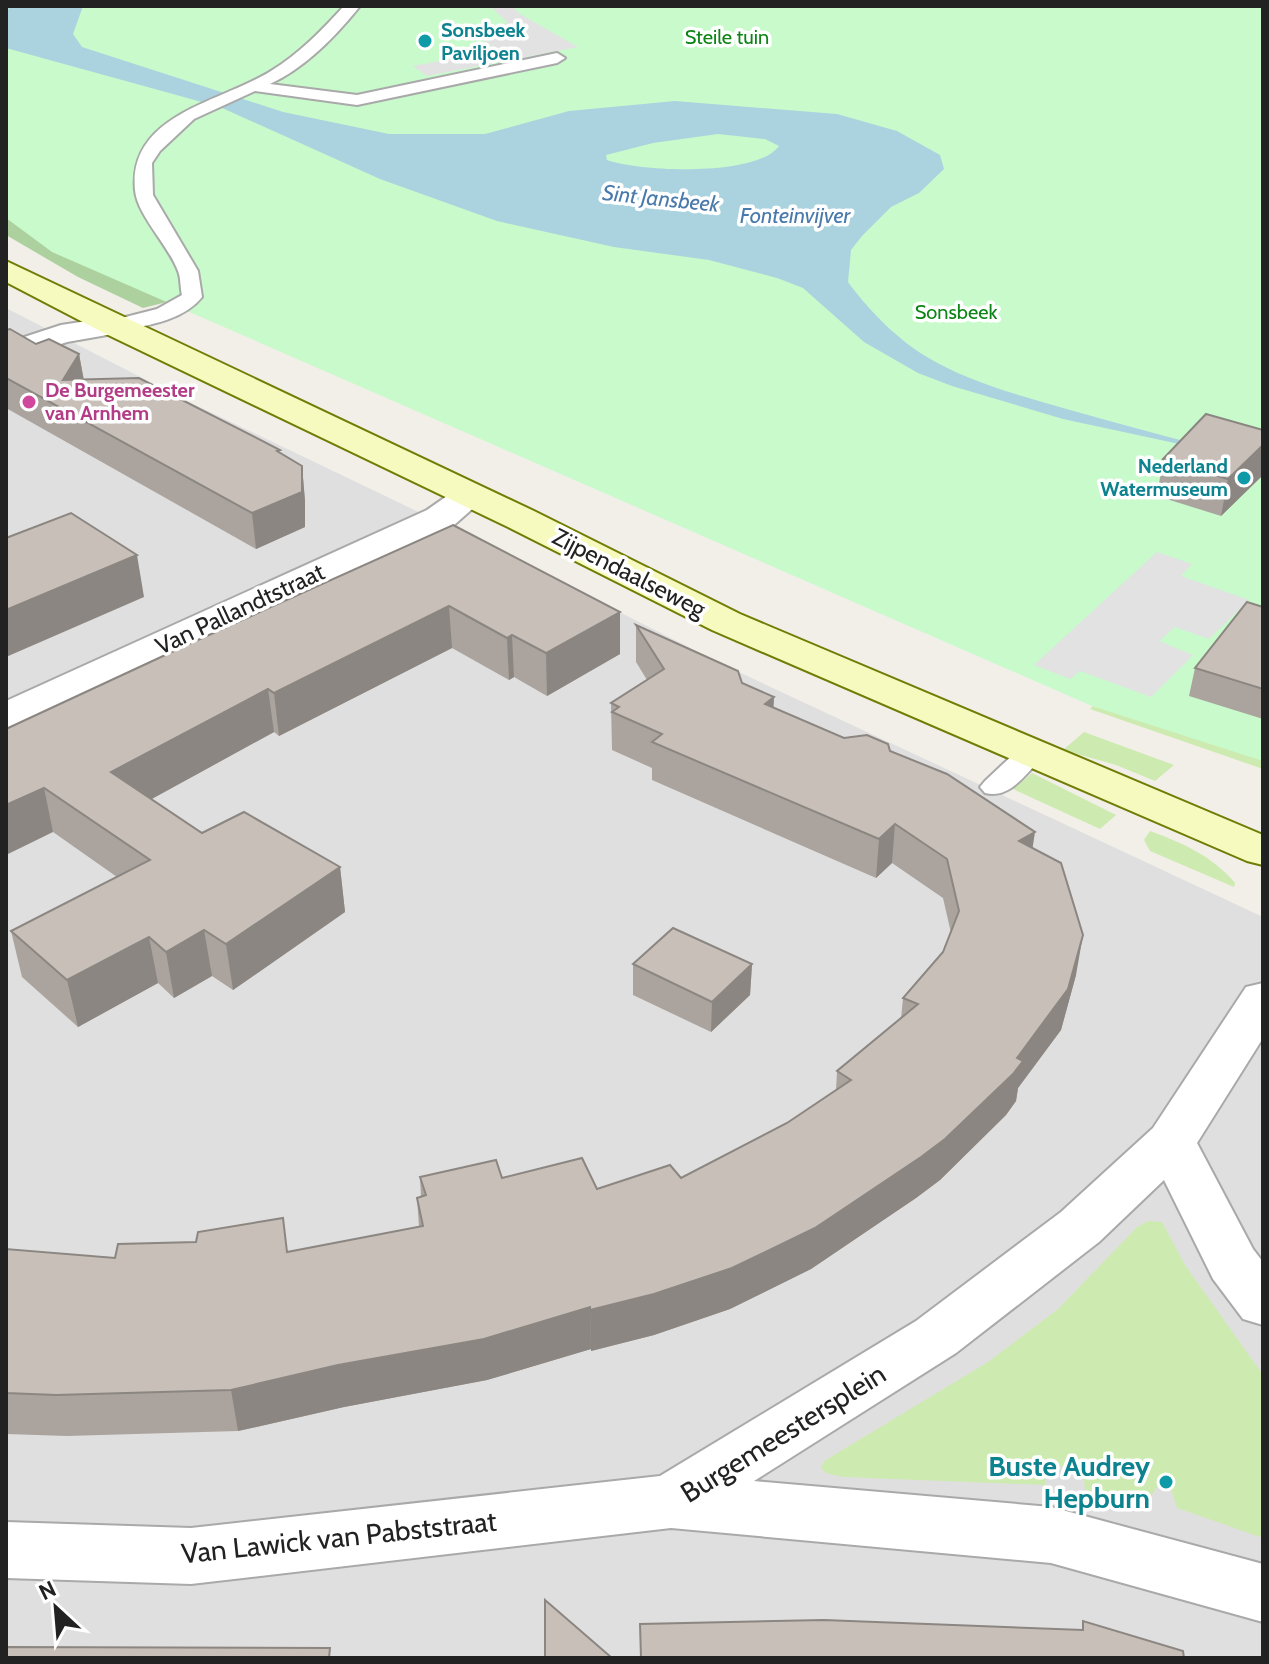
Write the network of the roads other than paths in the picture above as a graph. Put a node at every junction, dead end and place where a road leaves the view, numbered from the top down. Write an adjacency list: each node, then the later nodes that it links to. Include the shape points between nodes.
1 (352, 6): 3 (lane, via 303,56)
2 (557, 58): 3 (lane, via 357,100)
3 (255, 86): 5 (lane, via 188,115 143,163 141,177 151,212 188,271 192,297 157,318)
4 (6, 270): 5 (main road, Zijpendaalseweg)
5 (113, 326): 6 (street, via 61,334); 7 (main road, Zijpendaalseweg)
6 (6, 353)
7 (469, 496): 8 (street, Van Pallandtstraat, via 440,518); 9 (main road, Zijpendaalseweg, via 726,622)
8 (6, 716)
9 (1030, 754): 10 (lane); 11 (main road, Zijpendaalseweg)
10 (995, 787)
11 (1263, 851)
12 (1263, 999): 13 (street, Burgemeestersplein)
13 (1171, 1142): 14 (street, via 1233,1264); 15 (street, Burgemeestersplein, via 1080,1227 936,1337)
14 (1263, 1303)
15 (671, 1501): 16 (street, Van Lawick van Pabststraat, via 191,1556); 17 (street, Burgemeestersplein, via 1051,1535)
16 (6, 1550)
17 (1263, 1593)

